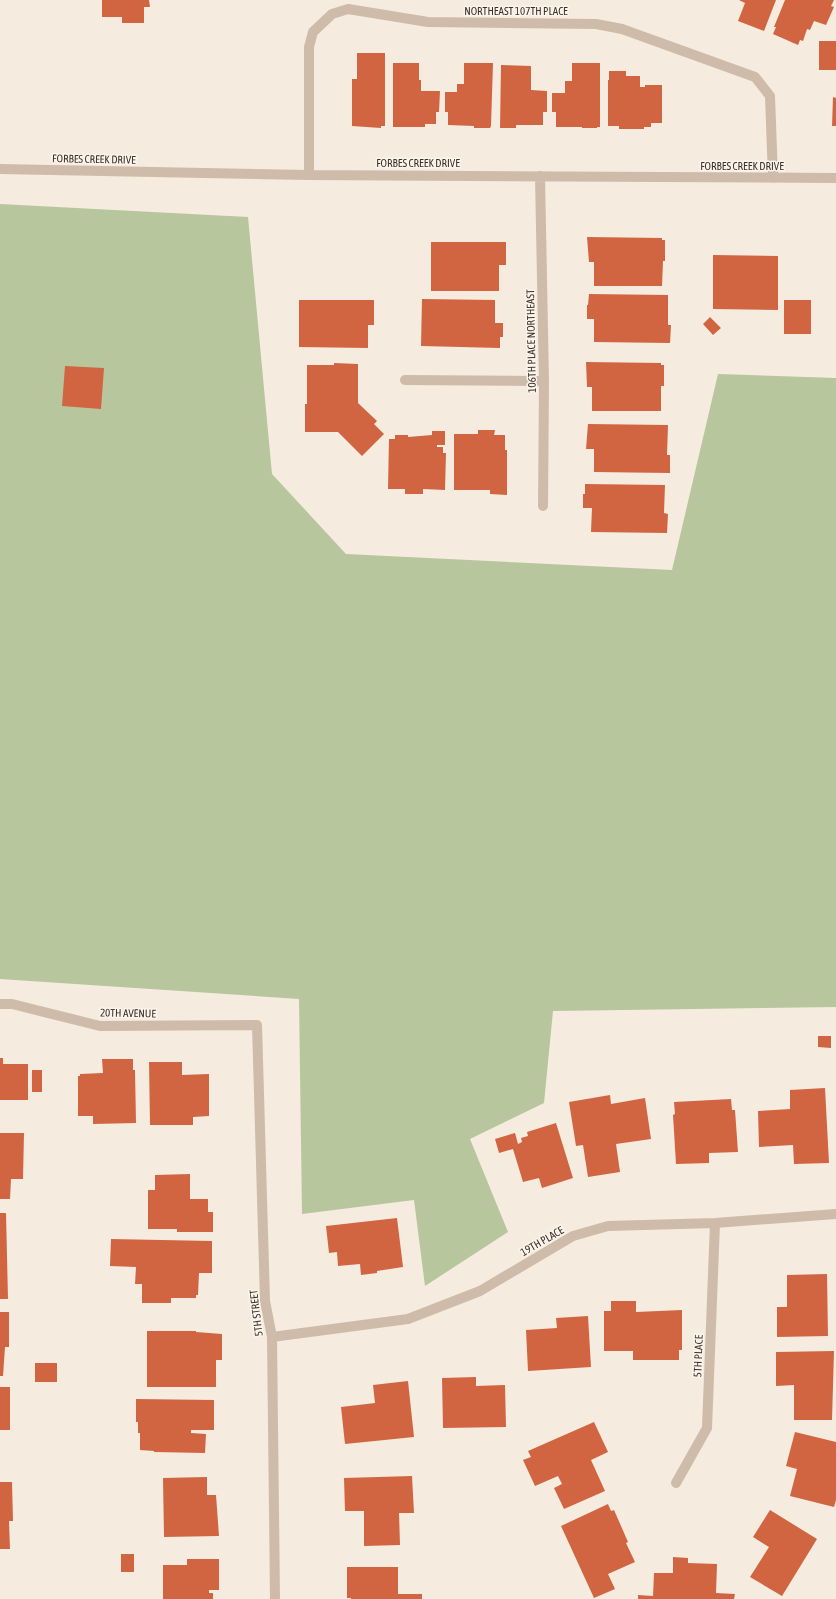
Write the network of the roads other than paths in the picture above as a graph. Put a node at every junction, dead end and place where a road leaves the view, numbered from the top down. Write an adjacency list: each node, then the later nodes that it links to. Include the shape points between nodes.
1 (0, 169): 2 (street, FORBES CREEK DRIVE)
2 (309, 174): 3 (street, FORBES CREEK DRIVE); 4 (street, NORTHEAST 107TH PLACE, via 309,47 313,32 332,14 348,9 428,22 596,24 622,29 755,77 770,96)
3 (540, 176): 4 (street, FORBES CREEK DRIVE); 7 (street, 106TH PLACE NORTHEAST)
4 (773, 178): 5 (street, FORBES CREEK DRIVE)
5 (836, 178)
6 (405, 380): 7 (street)
7 (544, 381): 8 (street, 106TH PLACE NORTHEAST)
8 (543, 506)
9 (0, 1004): 10 (street, 20TH AVENUE, via 12,1004 100,1026)
10 (257, 1025): 13 (street, 5TH STREET, via 265,1301)
11 (836, 1214): 12 (street, 19TH PLACE)
12 (715, 1223): 13 (street, 19TH PLACE, via 608,1226 573,1236 480,1291 408,1318); 14 (street, 5TH PLACE, via 707,1428)
13 (272, 1337): 15 (street, 5TH STREET)
14 (676, 1483)
15 (275, 1599)

